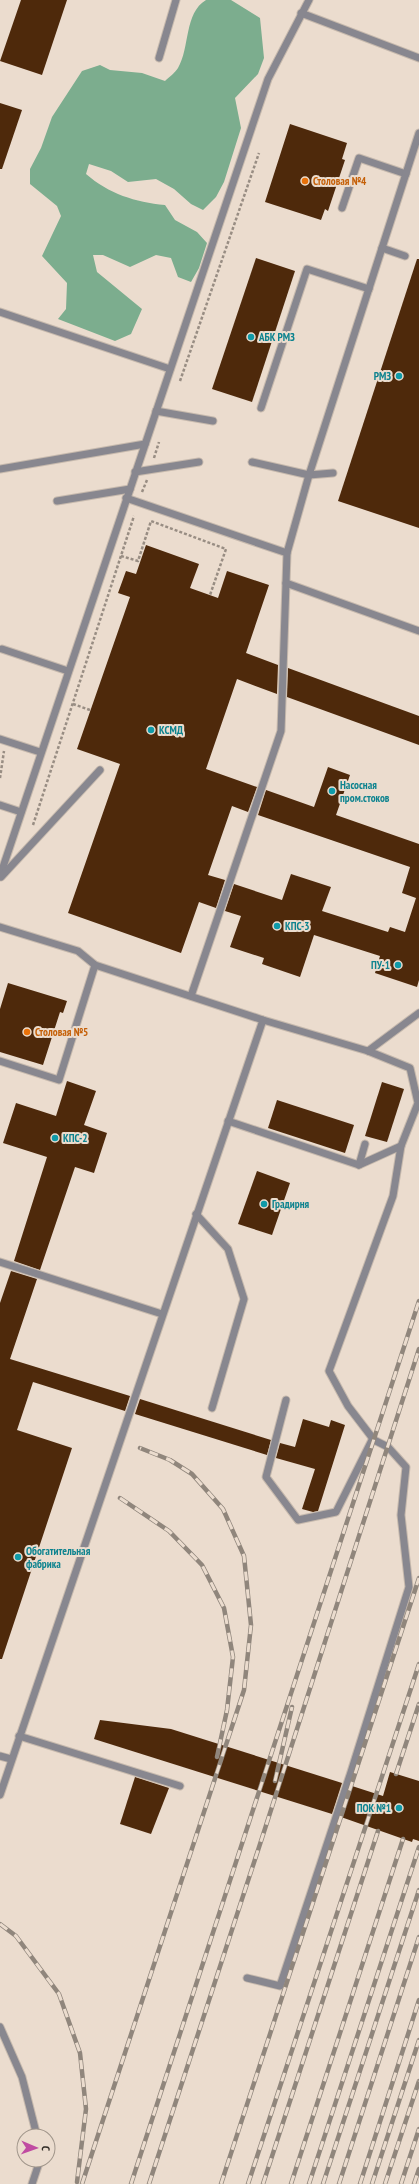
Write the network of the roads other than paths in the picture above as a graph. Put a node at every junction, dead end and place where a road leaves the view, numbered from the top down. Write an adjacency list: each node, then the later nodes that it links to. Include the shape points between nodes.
1 (176, 0): 4 (lane)
2 (309, 0): 3 (lane)
3 (301, 13): 5 (lane); 13 (lane, via 268,79)
4 (160, 58)
5 (419, 58)
6 (419, 133): 7 (lane)
7 (406, 174): 8 (lane, via 359,158); 9 (lane)
8 (342, 208)
9 (382, 248): 10 (lane); 11 (lane)
10 (405, 256)
11 (369, 289): 14 (lane, via 307,269); 23 (lane)
12 (0, 312): 13 (lane)
13 (170, 368): 15 (lane)
14 (261, 408)
15 (156, 411): 16 (lane); 17 (lane)
16 (213, 421)
17 (145, 444): 20 (lane); 21 (lane)
18 (199, 462): 21 (lane)
19 (252, 462): 23 (lane)
20 (0, 469)
21 (135, 472): 24 (lane)
22 (333, 472): 23 (lane)
23 (309, 474): 27 (lane)
24 (130, 489): 25 (lane); 26 (lane)
25 (126, 498): 27 (lane); 31 (lane)
26 (57, 501)
27 (287, 553): 28 (lane)
28 (286, 584): 29 (lane); 40 (lane, via 281,731)
29 (419, 631)
30 (2, 650): 31 (lane)
31 (68, 671): 33 (lane)
32 (0, 739): 33 (lane)
33 (40, 752): 36 (lane)
34 (100, 770): 37 (lane)
35 (0, 805): 36 (lane)
36 (21, 812): 37 (lane)
37 (0, 877)
38 (0, 927): 39 (lane, via 78,950)
39 (96, 965): 40 (lane); 44 (lane, via 59,1080)
40 (191, 996): 42 (lane)
41 (419, 1013): 43 (lane)
42 (263, 1020): 43 (lane); 45 (lane)
43 (368, 1051): 47 (lane, via 410,1068 418,1103)
44 (0, 1061)
45 (228, 1121): 48 (lane); 49 (lane)
46 (364, 1144): 48 (lane)
47 (401, 1146): 48 (lane); 54 (lane, via 393,1196 329,1371 348,1406)
48 (359, 1165)
49 (196, 1214): 51 (lane); 53 (lane, via 228,1249 244,1299)
50 (0, 1262): 51 (lane)
51 (162, 1314): 55 (lane)
52 (286, 1400): 54 (lane, via 266,1477 298,1520 336,1512)
53 (212, 1408)
54 (373, 1438): 60 (lane, via 388,1447 406,1467 401,1515 409,1587 352,1772 280,1986)
55 (19, 1736): 57 (lane); 58 (lane)
56 (0, 1756): 57 (lane)
57 (11, 1759): 59 (lane)
58 (180, 1786)
59 (0, 1795)
60 (247, 1978)
61 (0, 2027): 62 (lane, via 22,2078)
62 (36, 2128)
63 (37, 2168): 64 (lane)
64 (32, 2184)

